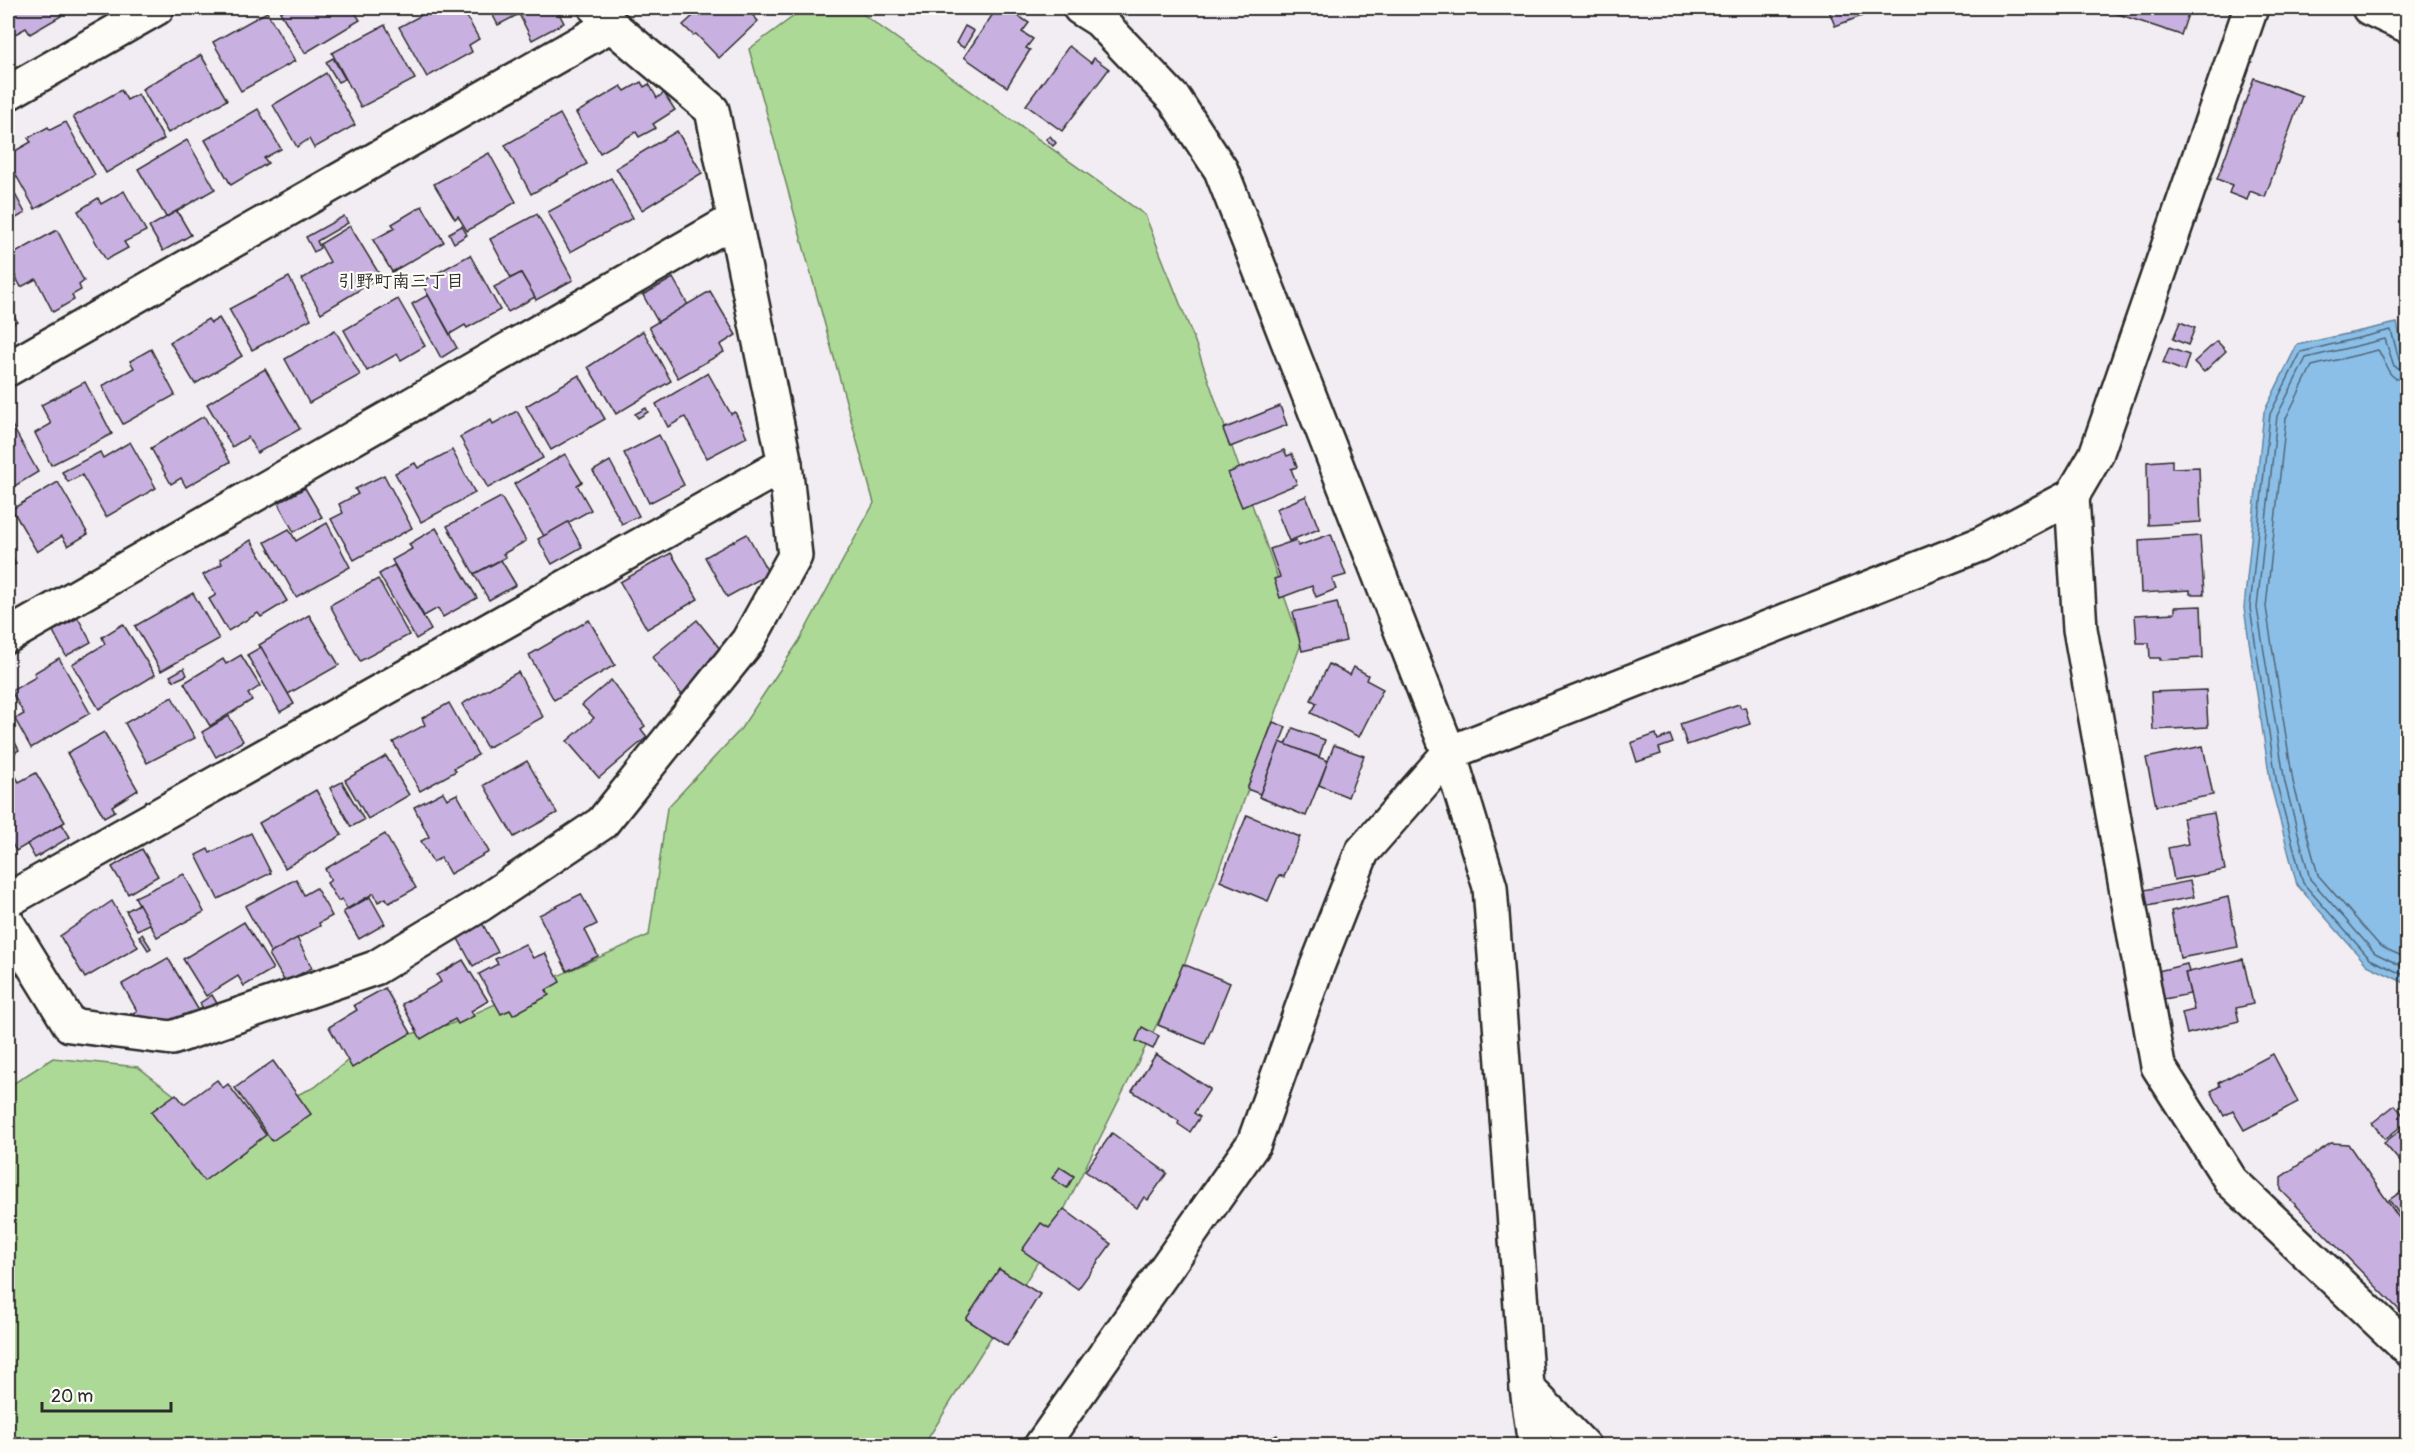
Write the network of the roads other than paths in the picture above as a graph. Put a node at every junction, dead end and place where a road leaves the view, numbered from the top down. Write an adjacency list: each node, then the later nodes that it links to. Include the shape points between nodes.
1 (157, 8): 7 (street)
2 (1080, 8): 13 (street, via 1099,20 1175,100 1221,170)
3 (2251, 8): 11 (street, via 2096,455)
4 (2369, 8): 6 (street)
5 (603, 16): 8 (street, via 712,110); 9 (street)
6 (2408, 26)
7 (8, 93)
8 (734, 220): 10 (street); 12 (street)
9 (8, 369)
10 (785, 464): 14 (street); 15 (street, via 795,556 748,641 624,796 602,823 481,904 384,962 172,1038 70,1025)
11 (2072, 496): 13 (street, via 1981,544); 16 (street, via 2080,629 2158,1066 2231,1181)
12 (8, 636)
13 (1449, 753): 17 (street, via 1490,887); 18 (street, via 1362,852 1254,1143)
14 (8, 900)
15 (8, 924)
16 (2408, 1349)
17 (1527, 1388): 19 (street); 20 (street)
18 (1041, 1446)
19 (1535, 1446)
20 (1583, 1446)

